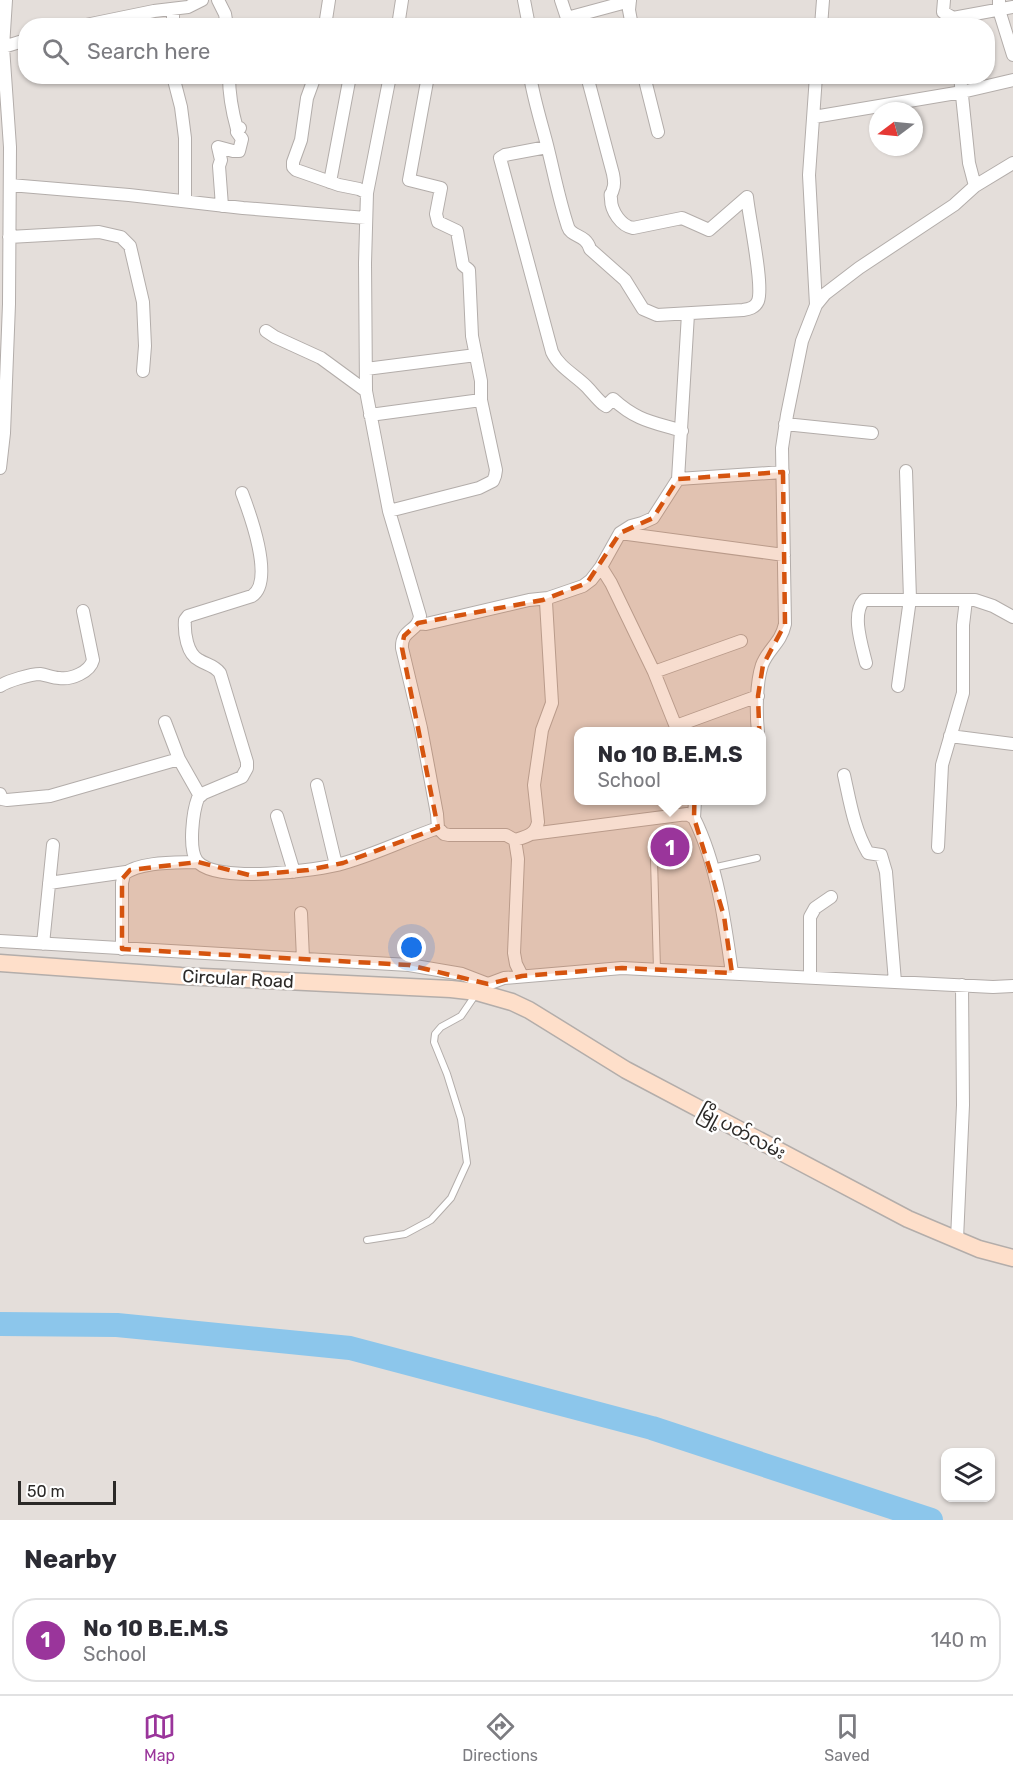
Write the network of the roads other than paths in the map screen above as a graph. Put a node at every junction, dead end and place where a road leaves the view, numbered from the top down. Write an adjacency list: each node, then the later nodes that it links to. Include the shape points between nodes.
1 (6, 0): 28 (street)
2 (202, 0): 14 (street)
3 (219, 0): 17 (street)
4 (329, 0): 18 (street)
5 (402, 0): 19 (street)
6 (524, 0): 20 (street)
7 (561, 0): 21 (street)
8 (630, 0): 11 (street); 23 (street)
9 (823, 0): 24 (street)
10 (944, 0): 25 (street, via 943,12)
11 (595, 5): 22 (street)
12 (999, 5): 13 (street); 26 (street); 29 (street)
13 (1013, 7)
14 (173, 9): 15 (street); 16 (street)
15 (120, 18)
16 (173, 18)
17 (226, 18)
18 (326, 18)
19 (399, 18)
20 (527, 18)
21 (567, 18)
22 (574, 18)
23 (631, 18)
24 (822, 18)
25 (949, 18)
26 (964, 18)
27 (18, 42): 28 (street)
28 (2, 47): 48 (street)
29 (1013, 55)
30 (1013, 80): 42 (street)
31 (175, 84): 51 (street, via 185,138)
32 (229, 84): 52 (street, via 232,113 242,139 239,151 218,147)
33 (312, 84): 47 (street, via 301,140 292,162 296,170)
34 (348, 84): 47 (street)
35 (388, 84): 50 (street)
36 (427, 84): 58 (street, via 409,180 441,188 436,214 438,222 457,231 463,265 469,270 472,336)
37 (532, 84): 45 (street)
38 (589, 84): 56 (street, via 613,174 611,201 627,227 682,218 709,230 747,197 758,270 756,304 743,310)
39 (646, 84): 44 (street)
40 (816, 84): 43 (street)
41 (961, 84): 42 (street)
42 (962, 92): 43 (street); 49 (street)
43 (814, 117): 55 (street, via 809,175)
44 (658, 132)
45 (547, 147): 56 (street, via 571,232 584,238 590,249 625,280 643,309 657,315); 66 (street, via 500,158 552,352 606,406 613,399 636,417)
46 (1013, 163): 49 (street)
47 (330, 182): 50 (street)
48 (10, 185): 51 (street); 54 (street)
49 (975, 186): 55 (street, via 954,205 859,268)
50 (367, 193): 53 (street)
51 (185, 201): 52 (street)
52 (222, 206): 53 (street)
53 (366, 218): 59 (street)
54 (9, 237): 60 (street, via 99,232 121,237 130,246 143,302); 61 (street)
55 (816, 305): 65 (street, via 802,341)
56 (688, 314): 66 (street)
57 (266, 331): 62 (street, via 321,358)
58 (477, 355): 59 (street); 63 (street)
59 (366, 369): 62 (street)
60 (143, 371)
61 (3, 376): 67 (street)
62 (366, 391): 64 (street)
63 (481, 400): 64 (street); 74 (street, via 495,464 493,481)
64 (370, 415): 74 (street)
65 (785, 424): 68 (street); 71 (street)
66 (682, 431): 72 (street)
67 (2, 433): 69 (street)
68 (872, 433)
69 (0, 468)
70 (906, 471): 79 (street)
71 (783, 472): 72 (street); 76 (street)
72 (678, 479): 75 (street, via 653,518)
73 (242, 493): 100 (street, via 258,546 261,586 252,596 186,617 184,625 192,655 220,673 247,768 242,777)
74 (389, 512): 83 (street, via 420,616)
75 (620, 533): 76 (street); 77 (street)
76 (784, 555): 89 (street, via 786,624 763,664)
77 (601, 567): 78 (street, via 587,583); 86 (street)
78 (548, 598): 83 (street); 105 (street, via 552,703 541,736 534,785 538,822)
79 (910, 598): 80 (street); 85 (street, via 861,602 858,631); 88 (street)
80 (966, 600): 82 (street, via 982,602); 94 (street, via 963,693)
81 (83, 611): 87 (street, via 93,660 86,671 61,679 39,674)
82 (1013, 617)
83 (418, 623): 104 (street, via 401,641)
84 (741, 641): 86 (street)
85 (866, 663)
86 (654, 672): 91 (street)
87 (0, 686)
88 (898, 686)
89 (758, 696): 92 (street); 93 (street)
90 (165, 722): 96 (street)
91 (676, 727)
92 (682, 727)
93 (759, 727)
94 (950, 736): 95 (street); 108 (street, via 941,769)
95 (1013, 744)
96 (179, 759): 99 (street, via 50,796 7,800); 100 (street)
97 (844, 775): 128 (street, via 863,845 868,854 881,855 886,872)
98 (317, 785): 112 (street)
99 (0, 794)
100 (200, 796): 111 (street, via 196,801 192,839)
101 (695, 805): 103 (street)
102 (277, 816): 115 (street)
103 (694, 818): 105 (street, via 687,813); 113 (street)
104 (438, 828): 106 (street, via 444,834 506,835); 112 (street)
105 (531, 834): 106 (street)
106 (515, 840): 126 (street, via 518,859 514,953)
107 (53, 845): 116 (street)
108 (938, 847)
109 (757, 858): 113 (lane)
110 (654, 859): 124 (lane)
111 (198, 862): 114 (street, via 136,867); 115 (street, via 249,874)
112 (336, 865): 115 (street)
113 (712, 868): 125 (street)
114 (126, 872): 116 (street); 121 (street, via 122,879)
115 (294, 872)
116 (49, 883): 120 (street)
117 (831, 897): 127 (street, via 815,908 810,917)
118 (301, 913): 122 (street)
119 (0, 941): 120 (street)
120 (43, 944): 121 (street)
121 (122, 949): 122 (street)
122 (303, 960): 131 (street, via 409,965 462,974)
123 (0, 963): 131 (main road, Circular Road, via 147,974)
124 (657, 970): 125 (street); 126 (street, via 622,968)
125 (732, 973): 127 (street)
126 (522, 976): 131 (street, via 504,978)
127 (810, 978): 128 (street)
128 (895, 982): 129 (street)
129 (962, 985): 130 (street); 132 (street, via 963,1105)
130 (1013, 986)
131 (482, 988): 132 (main road, မြို့ပတ်လမ်း, via 529,1010 626,1070 728,1125 908,1219); 133 (lane, via 461,1016 435,1034 434,1042 461,1119 467,1163 451,1198 431,1220 405,1234)
132 (957, 1239): 134 (main road, မြို့ပတ်လမ်း)
133 (366, 1240)
134 (1013, 1258)

